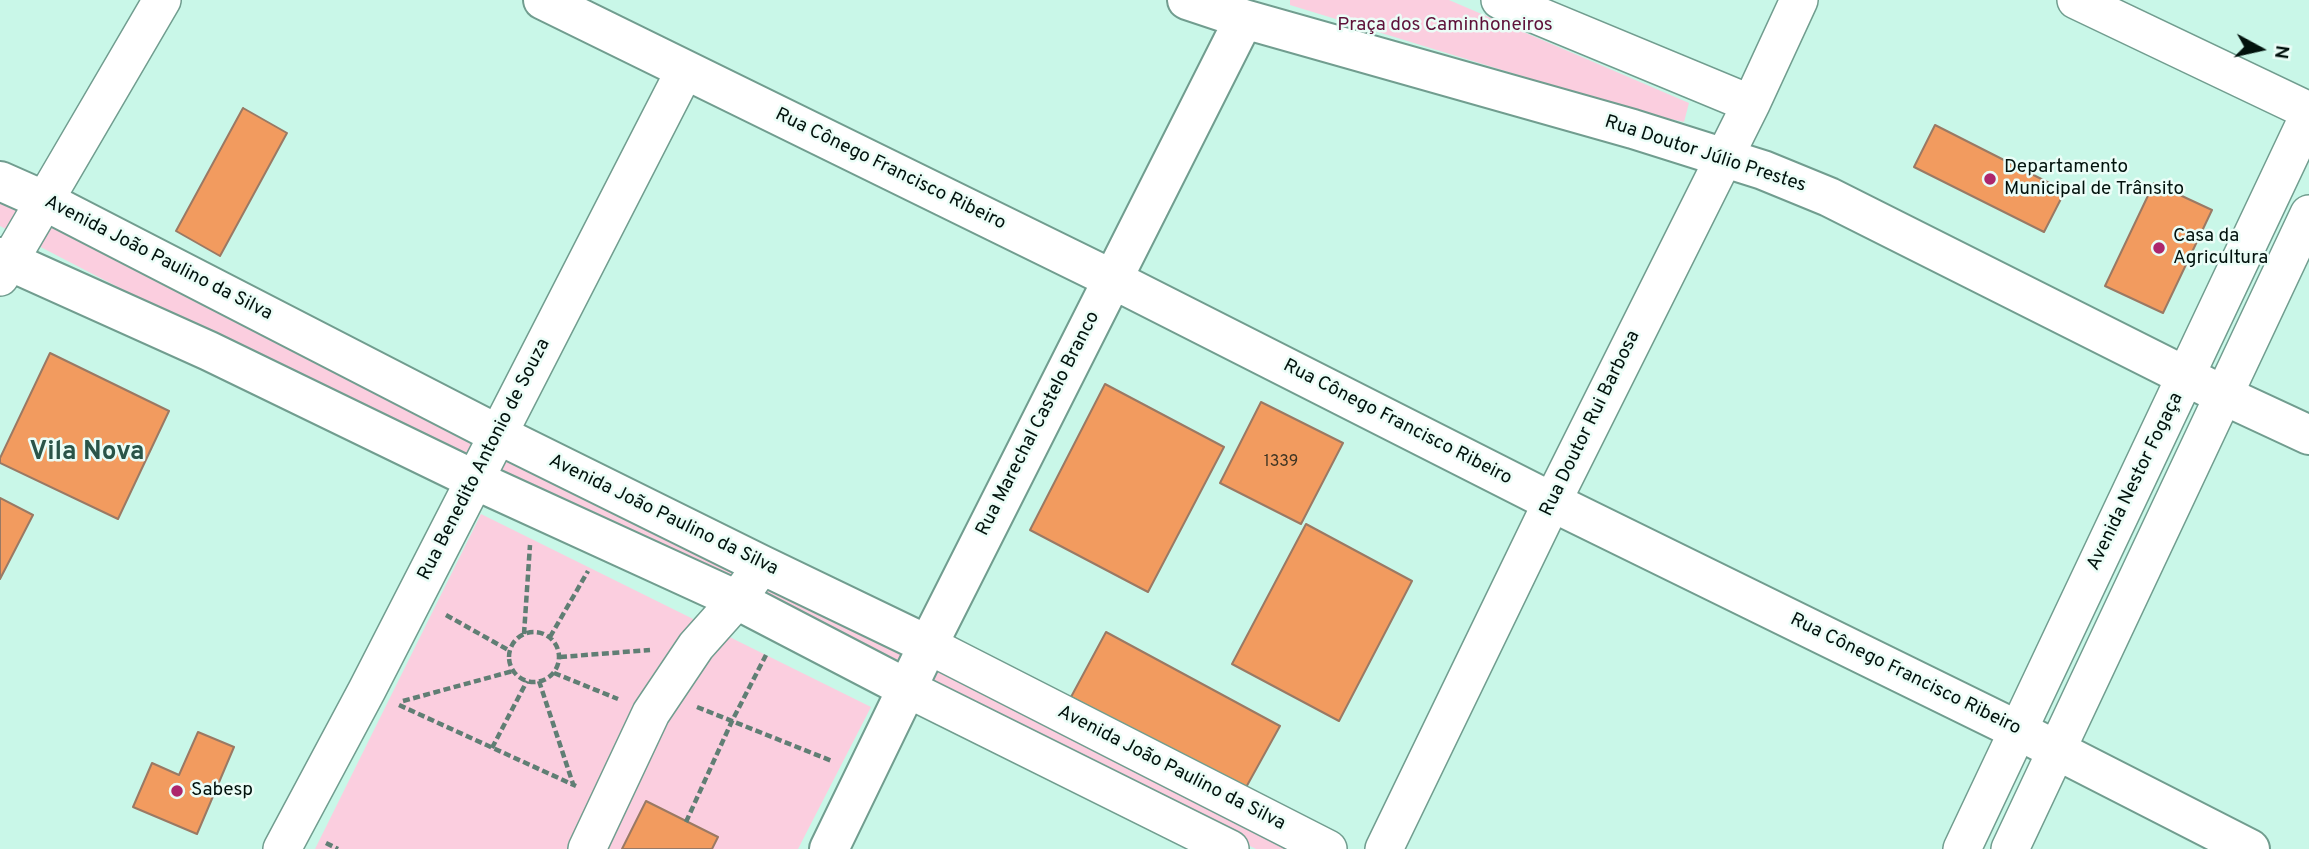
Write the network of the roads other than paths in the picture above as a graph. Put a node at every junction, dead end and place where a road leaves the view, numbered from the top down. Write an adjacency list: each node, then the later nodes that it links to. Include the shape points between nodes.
1 (162, 0): 13 (street)
2 (543, 0): 8 (main road, Rua Cônego Francisco Ribeiro)
3 (1187, 0): 7 (main road, Rua Doutor Júlio Prestes)
4 (1500, 0): 9 (street)
5 (1799, 0): 9 (street, Rua Doutor Rui Barbosa)
6 (2076, 0): 10 (street)
7 (1249, 10): 11 (main road, Rua Doutor Júlio Prestes); 16 (main road, Rua Marechal Castelo Branco)
8 (685, 70): 16 (main road, Rua Cônego Francisco Ribeiro); 21 (street, Rua Benedito Antonio de Souza)
9 (1751, 104): 11 (street, Rua Doutor Rui Barbosa)
10 (2309, 113): 19 (street, Avenida Nestor Fogaça)
11 (1724, 158): 19 (main road, Rua Doutor Júlio Prestes, via 1829,197); 24 (street, Rua Doutor Rui Barbosa)
12 (0, 181): 13 (main road, Avenida João Paulino da Silva)
13 (43, 200): 15 (street); 17 (main road, Avenida João Paulino da Silva)
14 (2309, 214): 20 (street)
15 (3, 265): 18 (main road)
16 (1112, 279): 24 (main road, Rua Cônego Francisco Ribeiro); 27 (main road, Rua Marechal Castelo Branco)
17 (242, 302): 18 (main road); 21 (main road, Avenida João Paulino da Silva)
18 (215, 355): 23 (main road)
19 (2187, 376): 20 (main road, Rua Doutor Júlio Prestes); 29 (street, Avenida Nestor Fogaça)
20 (2223, 395): 22 (main road, Rua Doutor Júlio Prestes); 30 (street)
21 (499, 435): 23 (street, Rua Benedito Antonio de Souza); 25 (main road, Avenida João Paulino da Silva)
22 (2309, 435)
23 (475, 480): 26 (main road); 33 (street, Rua Benedito Antonio de Souza)
24 (1552, 502): 29 (main road, Rua Cônego Francisco Ribeiro); 37 (street, Rua Doutor Rui Barbosa)
25 (762, 565): 26 (street); 27 (main road, Avenida João Paulino da Silva)
26 (737, 600): 28 (main road); 34 (street, via 696,646 657,703)
27 (928, 645): 28 (main road, Rua Marechal Castelo Branco); 31 (street, Avenida João Paulino da Silva)
28 (908, 689): 32 (street); 35 (main road, Rua Marechal Castelo Branco)
29 (2017, 730): 30 (main road, Rua Cônego Francisco Ribeiro); 38 (street, Avenida Nestor Fogaça)
30 (2058, 751): 39 (street); 40 (main road, Rua Cônego Francisco Ribeiro)
31 (1235, 802): 32 (street); 36 (street, Avenida João Paulino da Silva)
32 (1221, 845)
33 (282, 849)
34 (587, 849)
35 (829, 849)
36 (1328, 849)
37 (1384, 849)
38 (1962, 849)
39 (2010, 849)
40 (2250, 849)

